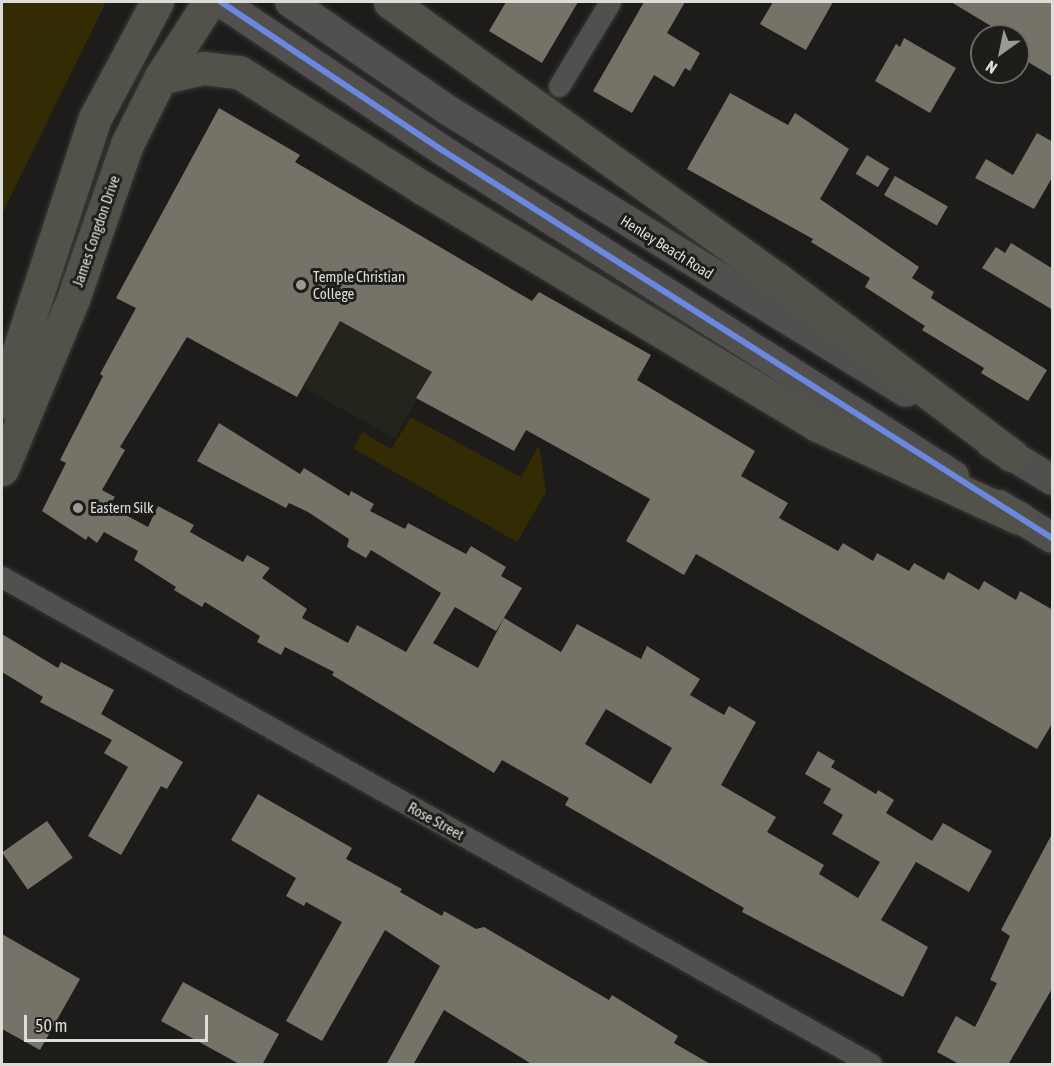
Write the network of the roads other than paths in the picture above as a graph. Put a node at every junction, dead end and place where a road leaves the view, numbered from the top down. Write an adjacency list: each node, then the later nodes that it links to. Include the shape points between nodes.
1 (157, 2): 6 (highway)
2 (290, 2): 10 (main road, Henley Beach Road, via 449,111)
3 (390, 2): 10 (highway, via 777,279)
4 (609, 2): 8 (street)
5 (200, 5): 6 (highway); 7 (highway, James Congdon Drive); 13 (main road, via 251,22 442,150)
6 (117, 73): 9 (highway, via 82,153)
7 (160, 78): 11 (highway, James Congdon Drive, via 127,144 73,299); 13 (highway, via 204,68 239,72 433,194 817,424)
8 (559, 86)
9 (2, 402)
10 (1011, 455): 12 (main road, Henley Beach Road)
11 (2, 469)
12 (1053, 480)
13 (1019, 518): 14 (main road)
14 (1053, 538)
15 (2, 577): 16 (street, Rose Street)
16 (871, 1065)

